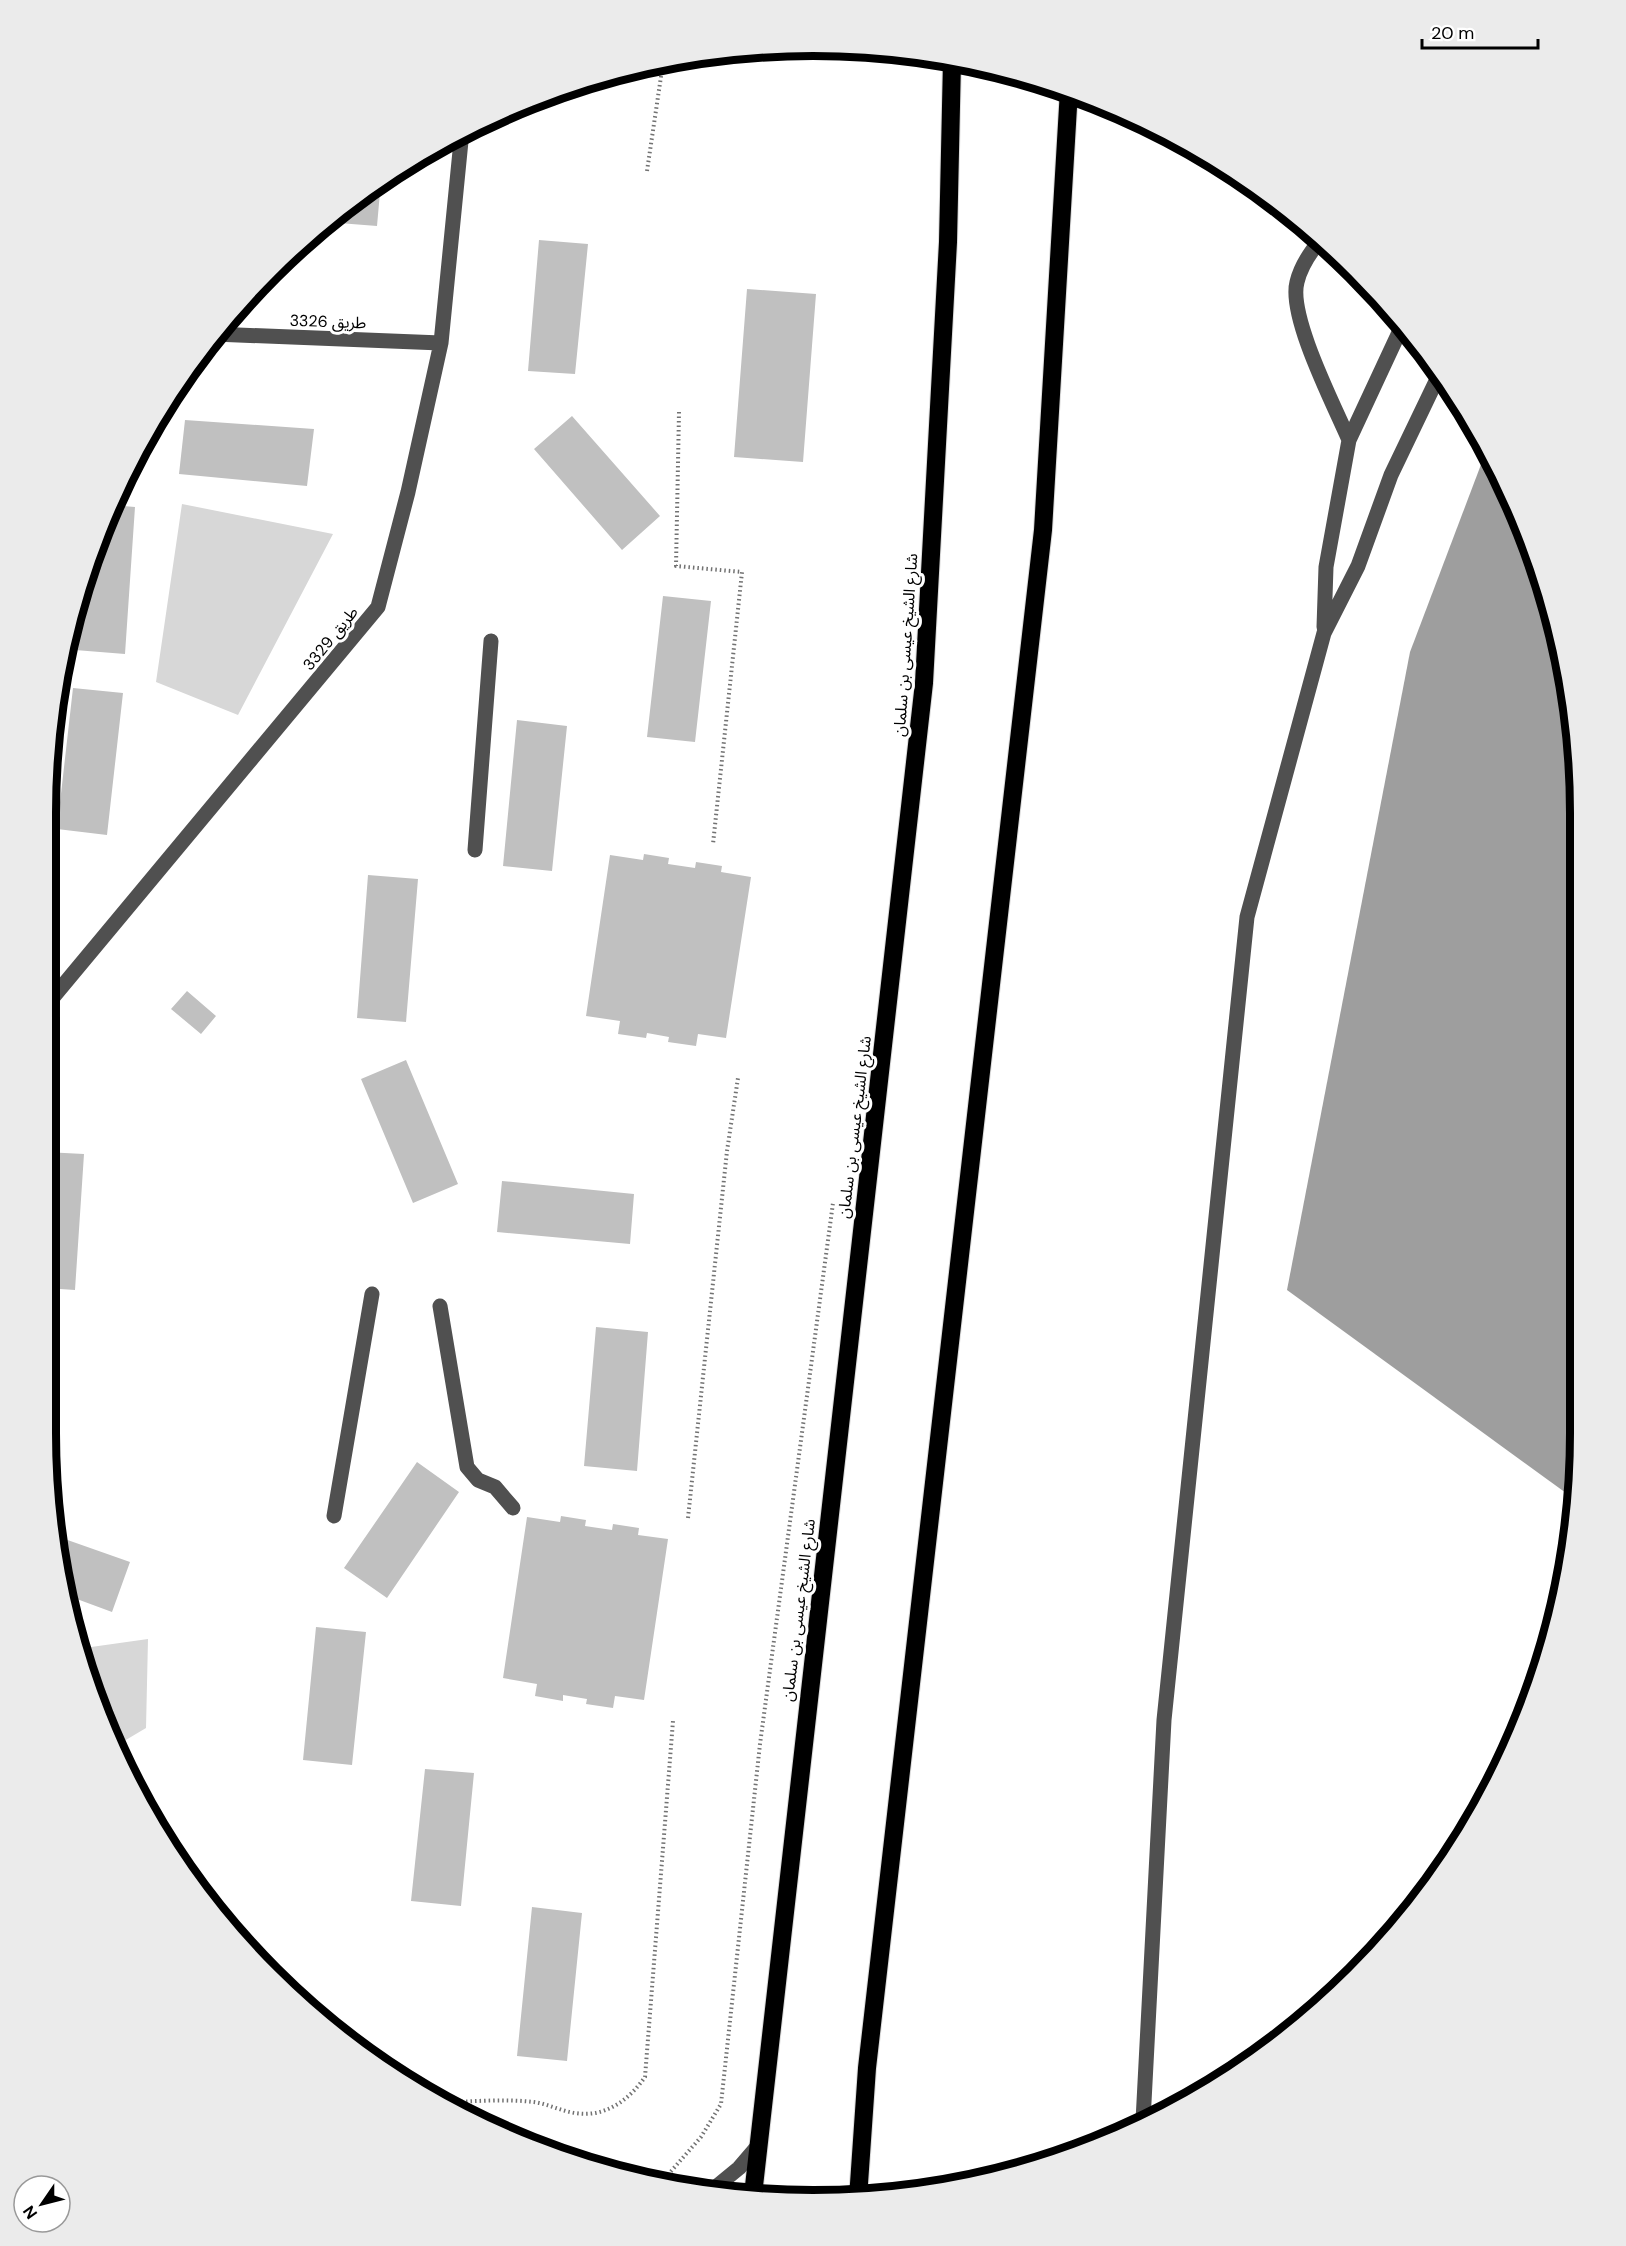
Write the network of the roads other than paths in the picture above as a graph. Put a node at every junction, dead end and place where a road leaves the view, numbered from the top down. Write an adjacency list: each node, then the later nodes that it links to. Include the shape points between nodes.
1 (952, 69): 19 (highway, شارع الشيخ عيسى بن سلمان, via 948,242 924,683)
2 (1070, 101): 22 (highway, via 1042,530 867,2068)
3 (461, 143): 7 (street, طريق 3329)
4 (1315, 246): 9 (street, via 1296,284 1296,313)
5 (1399, 333): 9 (street)
6 (226, 334): 7 (street, طريق 3326)
7 (441, 343): 13 (street, طريق 3329, via 378,607)
8 (1436, 382): 10 (street, via 1391,475 1358,566)
9 (1349, 440): 10 (street, via 1326,567)
10 (1324, 633): 18 (street, via 1247,917 1164,1720)
11 (491, 640): 12 (street)
12 (475, 850)
13 (56, 994)
14 (372, 1294): 17 (street)
15 (440, 1306): 16 (street, via 467,1467 478,1480 495,1487)
16 (513, 1508)
17 (334, 1516)
18 (1143, 2114)
19 (757, 2147): 20 (street); 21 (highway, شارع الشيخ عيسى بن سلمان)
20 (719, 2185)
21 (754, 2188)
22 (859, 2189)

